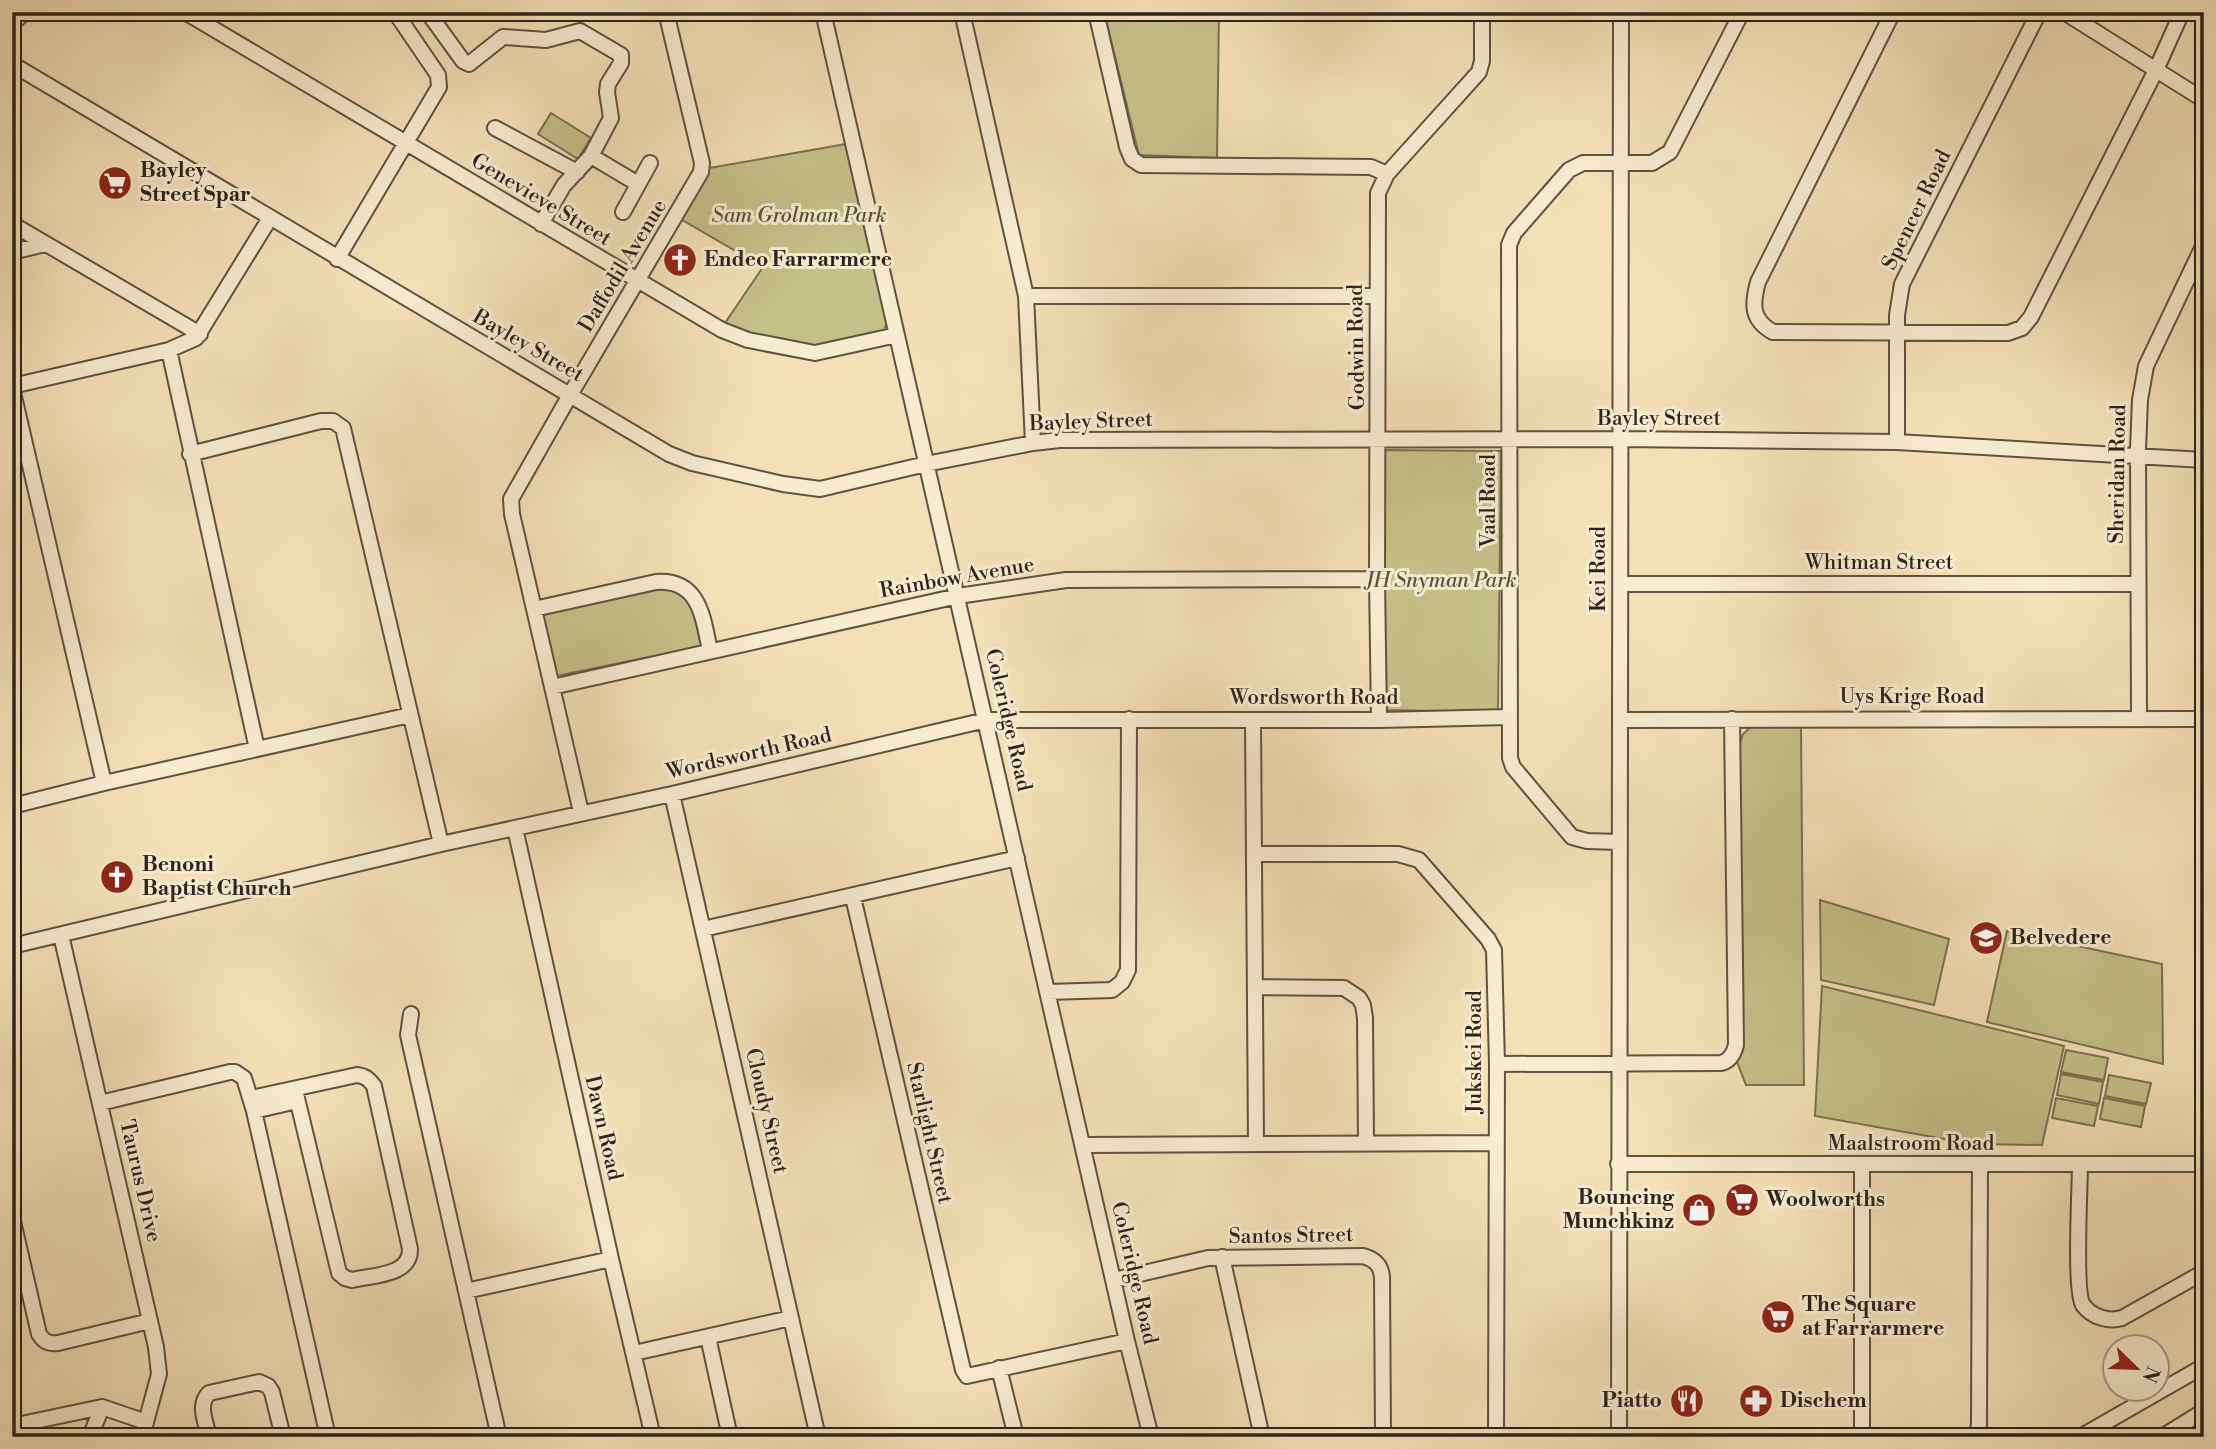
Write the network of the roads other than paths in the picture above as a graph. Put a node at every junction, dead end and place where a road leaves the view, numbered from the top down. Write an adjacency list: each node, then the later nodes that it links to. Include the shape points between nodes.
1 (24, 12): 16 (street)
2 (185, 12): 21 (street, Genevieve Street)
3 (395, 12): 21 (street, via 438,75 439,87)
4 (666, 12): 36 (street, Daffodil Avenue, via 702,163)
5 (823, 12): 41 (street, Coleridge Road)
6 (962, 12): 37 (street)
7 (1096, 12): 26 (street, via 1127,147 1132,159 1142,165 1371,167)
8 (1482, 12): 26 (street, Godwin Road, via 1482,61 1477,76)
9 (1621, 12): 24 (street, Kei Road)
10 (1742, 12): 24 (street, Vaal Road, via 1674,147 1652,163)
11 (1893, 12): 39 (street, via 1758,282 1753,308 1759,322 1780,332)
12 (2039, 12): 39 (street, Spencer Road, via 1902,284)
13 (2064, 12): 18 (street)
14 (2182, 12): 18 (street)
15 (429, 14): 22 (street, via 469,64 507,36 546,40 580,31 617,51 622,60 607,92 611,118)
16 (12, 24)
17 (12, 64): 29 (street, Bayley Street)
18 (2155, 70): 19 (street); 39 (street, via 2031,317 2018,331)
19 (2204, 100)
20 (495, 128): 25 (street)
21 (406, 144): 31 (street, Genevieve Street); 35 (street)
22 (591, 156): 25 (street); 27 (street)
23 (650, 163): 27 (street)
24 (1621, 164): 45 (street, Kei Road); 46 (street, Vaal Road, via 1583,163 1569,170 1512,237)
25 (577, 172): 31 (street, via 564,185)
26 (1387, 174): 38 (street, Godwin Road, via 1378,193)
27 (638, 184): 28 (street)
28 (623, 212)
29 (270, 218): 35 (street, Bayley Street); 40 (street)
30 (12, 224): 32 (street)
31 (545, 227): 36 (street, Genevieve Street)
32 (45, 244): 34 (street); 40 (street)
33 (2204, 244): 51 (street, Sheridan Road, via 2146,366)
34 (12, 252)
35 (337, 259): 44 (street, Bayley Street)
36 (638, 282): 41 (street, Genevieve Street, via 722,330 799,351 815,353); 44 (street, Daffodil Avenue)
37 (1026, 296): 38 (street); 49 (street)
38 (1377, 296): 47 (street, Godwin Road)
39 (1896, 332): 48 (street, Spencer Road)
40 (200, 334): 42 (street)
41 (897, 335): 53 (street, Coleridge Road)
42 (169, 350): 43 (street); 50 (street)
43 (12, 387): 72 (street)
44 (570, 395): 53 (street, Bayley Street, via 680,459 809,490); 58 (street, Daffodil Avenue, via 511,499)
45 (1621, 439): 46 (street, Bayley Street); 48 (street, Bayley Street); 55 (street, Kei Road)
46 (1510, 440): 47 (street, Bayley Street); 62 (street, Vaal Road)
47 (1379, 441): 49 (street, Bayley Street); 54 (street, Godwin Road)
48 (1897, 442): 51 (street, Bayley Street)
49 (1033, 443): 53 (street, Bayley Street)
50 (190, 454): 61 (street, via 321,421 343,428); 71 (street)
51 (2138, 455): 52 (street, Bayley Street); 56 (street, Sheridan Road)
52 (2204, 460)
53 (926, 464): 57 (street, Coleridge Road)
54 (1377, 579): 57 (street, Rainbow Avenue, via 1082,579); 70 (street, Godwin Road)
55 (1620, 584): 56 (street, Whitman Street); 65 (street, Kei Road)
56 (2138, 584): 63 (street, Sheridan Road)
57 (958, 596): 59 (street, Rainbow Avenue); 68 (street, Coleridge Road)
58 (534, 609): 59 (street, via 656,582 673,583 697,601); 60 (street, Daffodil Avenue)
59 (710, 650): 60 (street, Rainbow Avenue)
60 (552, 687): 75 (street, Daffodil Avenue)
61 (410, 715): 71 (street); 78 (street)
62 (1508, 717): 70 (street, Wordsworth Road); 77 (street, Vaal Road, via 1513,767 1568,833 1587,841)
63 (2139, 718): 66 (street, Uys Krige Road); 67 (street, Uys Krige Road)
64 (1129, 719): 68 (street, Wordsworth Road); 69 (street, Wordsworth Road); 86 (street, via 1128,970 1112,990)
65 (1620, 719): 66 (street, Uys Krige Road); 77 (street, Kei Road)
66 (1732, 719): 89 (street, via 1736,1045 1721,1063)
67 (2204, 719)
68 (986, 720): 73 (street, Wordsworth Road); 80 (street, Coleridge Road)
69 (1253, 720): 70 (street, Wordsworth Road); 79 (street)
70 (1379, 720)
71 (257, 750): 72 (street)
72 (104, 783): 74 (street)
73 (672, 794): 75 (street, Wordsworth Road); 82 (street, Cloudy Street)
74 (12, 806)
75 (581, 812): 76 (street, Wordsworth Road)
76 (515, 828): 78 (street, Wordsworth Road); 104 (street, Dawn Road)
77 (1619, 842): 89 (street, Kei Road)
78 (441, 844): 83 (street, Wordsworth Road)
79 (1256, 854): 85 (street); 88 (street, Jukskei Road, via 1398,854 1419,860 1494,950)
80 (1017, 858): 81 (street); 86 (street, Coleridge Road)
81 (853, 897): 82 (street); 114 (street, Starlight Street, via 958,1359 967,1376)
82 (703, 929): 108 (street, Cloudy Street)
83 (61, 935): 84 (street, Wordsworth Road); 91 (street, Taurus Drive)
84 (12, 946)
85 (1255, 987): 93 (street, via 1345,988 1359,998 1366,1018); 94 (street)
86 (1048, 992): 96 (street, Coleridge Road)
87 (411, 1014): 107 (street, via 408,1035)
88 (1497, 1064): 89 (street); 95 (street, Jukskei Road)
89 (1620, 1065): 97 (street, Kei Road)
90 (296, 1096): 90 (street, via 357,1075 365,1076 374,1086 410,1250 403,1268 352,1280 339,1273); 92 (street)
91 (100, 1103): 92 (street, via 235,1072 244,1078); 109 (street, Taurus Drive)
92 (253, 1104): 123 (street)
93 (1366, 1142): 94 (street); 95 (street)
94 (1256, 1143): 96 (street)
95 (1495, 1143): 132 (street, Jukskei Road)
96 (1083, 1145): 106 (street, Coleridge Road)
97 (1621, 1164): 100 (street, Maalstroom Road); 133 (street, Kei Road); 134 (street, Kei Road, via 1628,1267)
98 (2080, 1164): 99 (street, Maalstroom Road); 101 (street, Maalstroom Road); 105 (street, via 2079,1278 2088,1310 2107,1320 2122,1318)
99 (2204, 1164)
100 (1862, 1165): 101 (street, Maalstroom Road); 135 (street)
101 (1980, 1165): 136 (street)
102 (12, 1217): 109 (street, via 43,1340 58,1343)
103 (1222, 1257): 106 (street, Santos Street); 130 (street); 131 (street, Santos Street, via 1363,1256 1377,1263 1382,1277)
104 (611, 1259): 107 (street); 112 (street, Dawn Road)
105 (2204, 1272)
106 (1114, 1280): 111 (street, Coleridge Road)
107 (466, 1291): 124 (street)
108 (792, 1318): 110 (street); 127 (street, Cloudy Street)
109 (150, 1321): 117 (street, Taurus Drive, via 159,1374)
110 (708, 1337): 112 (street); 126 (street)
111 (1127, 1341): 114 (street); 129 (street, Coleridge Road)
112 (634, 1353): 125 (street, Dawn Road)
113 (2204, 1366): 137 (street)
114 (999, 1368): 128 (street)
115 (102, 1407): 117 (street); 118 (street); 119 (street)
116 (2204, 1411): 138 (street)
117 (146, 1422): 120 (street, Taurus Drive)
118 (12, 1426)
119 (90, 1437)
120 (142, 1437)
121 (209, 1437): 122 (street, via 202,1405 205,1397 259,1382 272,1392)
122 (283, 1437)
123 (328, 1437)
124 (499, 1437)
125 (653, 1437)
126 (730, 1437)
127 (818, 1437)
128 (1016, 1437)
129 (1151, 1437)
130 (1262, 1437)
131 (1382, 1437)
132 (1496, 1437)
133 (1619, 1437)
134 (1627, 1437)
135 (1862, 1437)
136 (1976, 1437)
137 (2080, 1437)
138 (2162, 1437)

